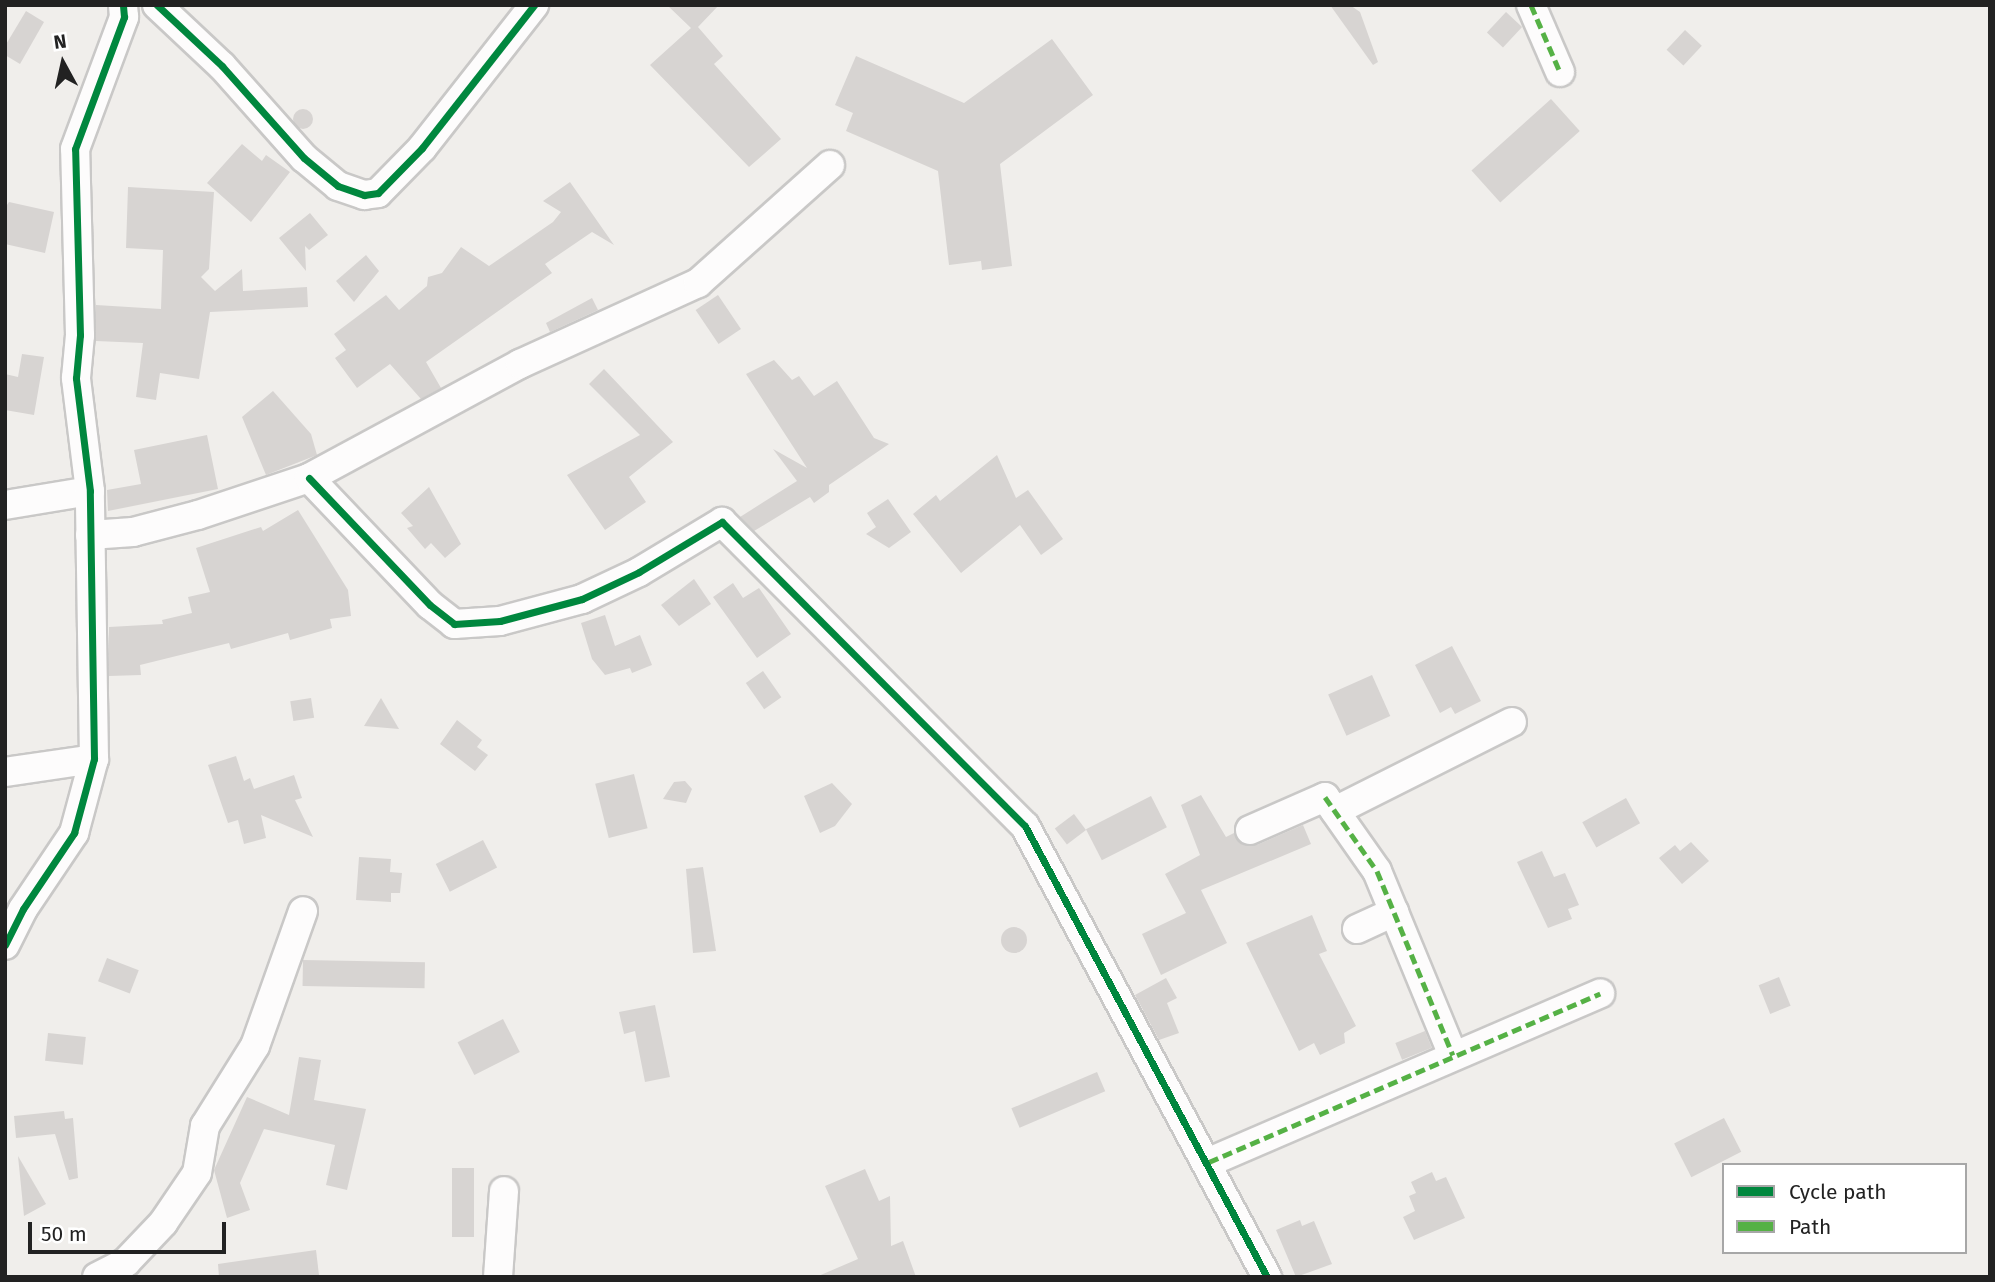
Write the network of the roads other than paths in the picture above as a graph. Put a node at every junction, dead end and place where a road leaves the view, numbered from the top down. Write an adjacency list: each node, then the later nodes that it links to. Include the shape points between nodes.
1 (123, 5): 8 (street, via 124,17 75,149 80,335 76,378)
2 (157, 5): 3 (street, via 222,66 304,158 338,186 364,195 377,193 422,148)
3 (534, 5)
4 (1531, 5): 5 (street)
5 (1560, 72)
6 (830, 165): 7 (street, via 698,283 520,364)
7 (309, 478): 10 (street, via 198,515 133,532); 22 (street, via 362,528 430,605 454,624 500,621 582,599 639,572 722,522 1025,826)
8 (90, 491): 9 (street); 10 (street)
9 (5, 505)
10 (90, 536): 12 (street)
11 (1513, 722): 14 (street)
12 (94, 760): 13 (street); 19 (street, via 74,833 23,909)
13 (5, 772)
14 (1330, 804): 15 (street); 17 (street, via 1377,871)
15 (1250, 830)
16 (303, 911): 24 (street, via 254,1046 205,1126 197,1173 163,1223 126,1262)
17 (1394, 912): 18 (street); 21 (street)
18 (1357, 929)
19 (5, 945)
20 (1600, 994): 21 (street)
21 (1454, 1055): 22 (street)
22 (1209, 1162): 26 (street)
23 (504, 1191): 25 (street)
24 (97, 1277)
25 (498, 1277)
26 (1267, 1277)

